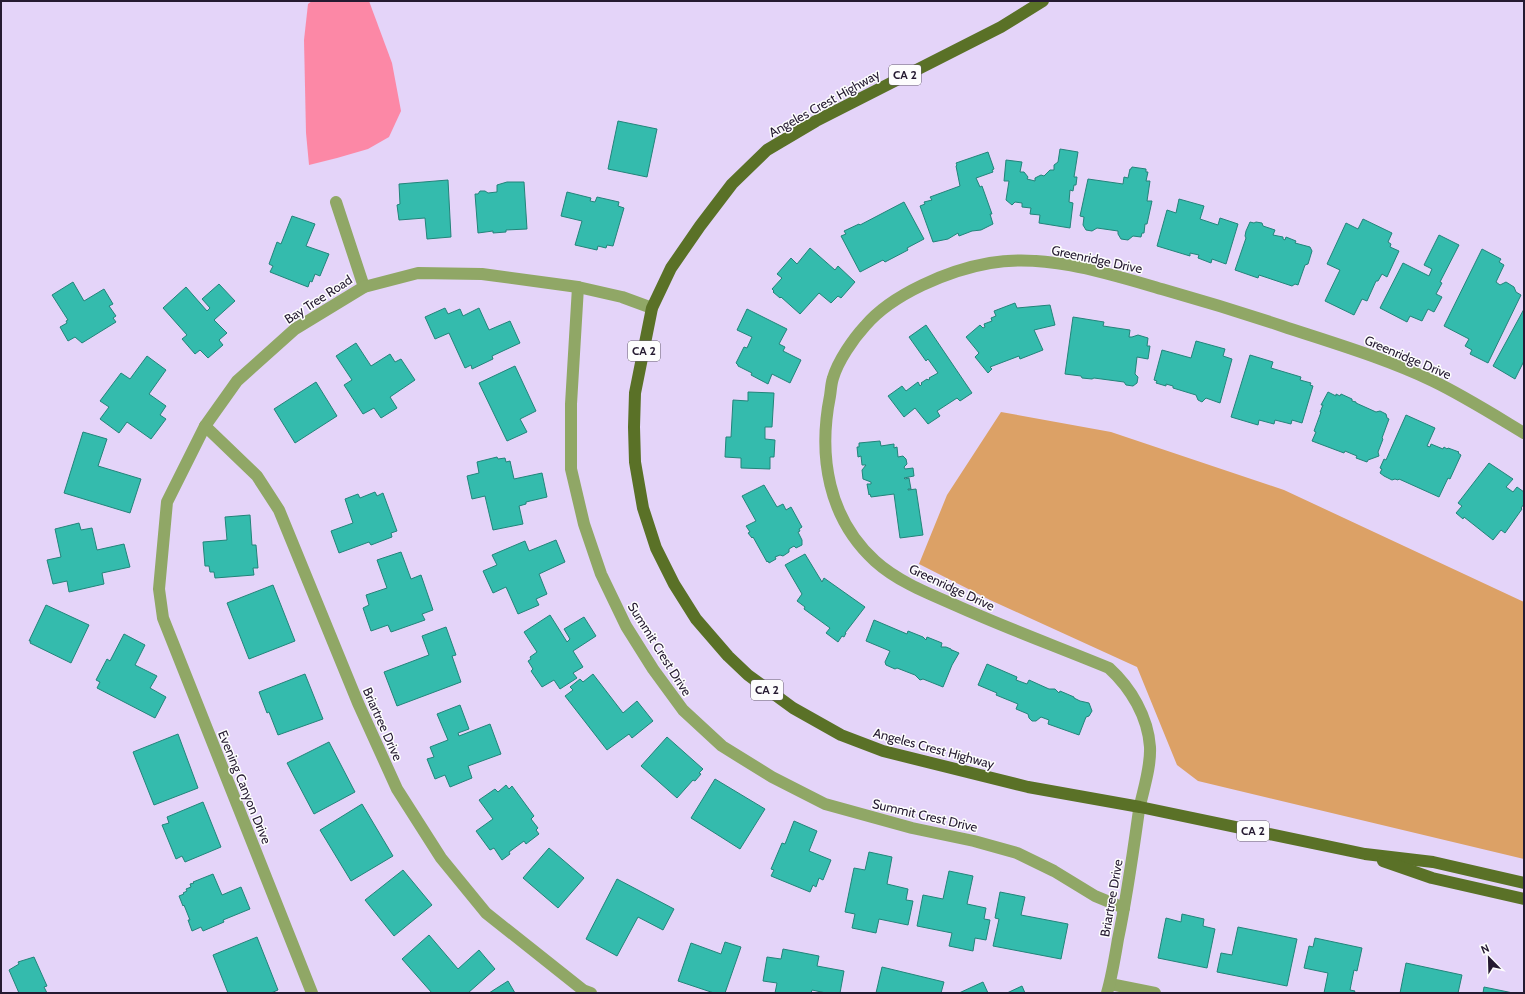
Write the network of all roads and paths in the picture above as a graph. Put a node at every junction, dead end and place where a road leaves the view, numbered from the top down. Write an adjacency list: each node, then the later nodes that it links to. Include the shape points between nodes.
1 (1043, 1): 5 (main road, Angeles Crest Highway / CA 2, via 1001,27 816,121 768,150 732,184 700,226 671,268)
2 (336, 202): 3 (street)
3 (364, 287): 4 (street, Bay Tree Road, via 418,273 482,274); 6 (street, Bay Tree Road, via 295,329 237,381)
4 (578, 287): 5 (street, Bay Tree Road, via 622,297); 13 (street, Summit Crest Drive, via 571,404 571,469 584,524 601,574 626,626 683,710 722,746 772,777 825,804 1018,853 1095,896)
5 (652, 308): 9 (main road, Angeles Crest Highway / CA 2, via 635,393 635,462 643,508 656,548 674,584 696,619 728,656 748,675 793,708 841,735 876,749 1028,787)
6 (206, 426): 8 (street, Bay Tree Road, via 167,502); 15 (street, Briartree Drive, via 257,476 279,510 358,703 397,789 441,858 486,913)
7 (1524, 433): 9 (street, Greenridge Drive, via 1481,406 1433,381 1383,360 1230,309 1140,282 1067,264 1029,260 990,262 955,272 912,290 888,305 866,324 848,348 833,376 826,415 824,449 829,482 836,505 848,529 878,564 913,586 1109,668 1115,673 1138,706 1150,747)
8 (159, 589): 16 (street, Evening Canyon Drive, via 163,618)
9 (1140, 807): 10 (main road, Angeles Crest Highway / CA 2); 13 (street, Briartree Drive)
10 (1365, 854): 11 (main road, Angeles Crest Highway / CA 2, via 1433,862); 12 (main road, Angeles Crest Highway / CA 2, via 1432,878)
11 (1524, 883)
12 (1524, 899)
13 (1124, 908): 14 (street, Briartree Drive)
14 (1108, 988): 17 (street)
15 (585, 992)
16 (312, 993)
17 (1155, 993)

